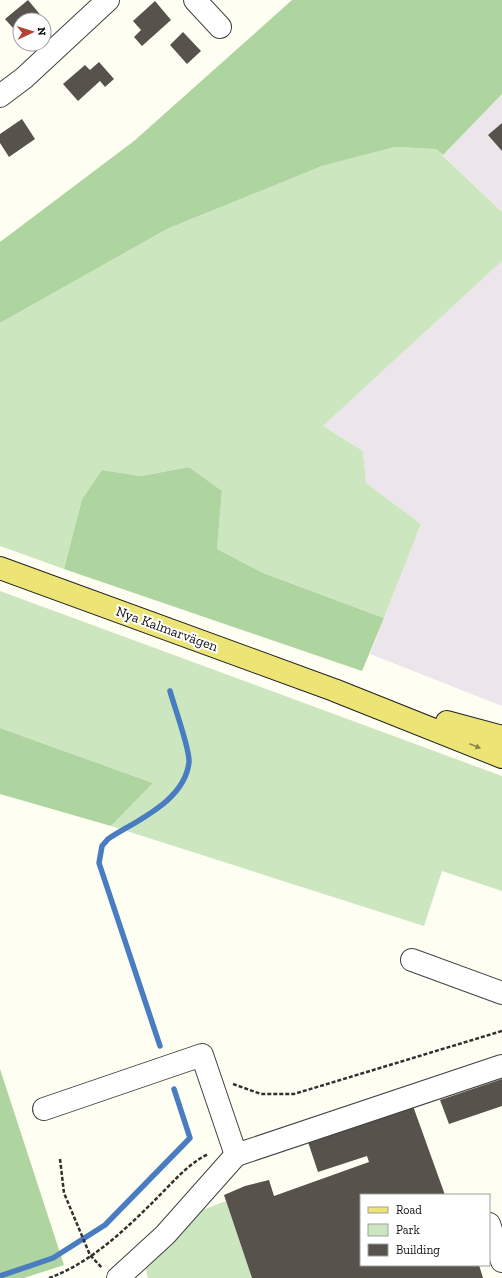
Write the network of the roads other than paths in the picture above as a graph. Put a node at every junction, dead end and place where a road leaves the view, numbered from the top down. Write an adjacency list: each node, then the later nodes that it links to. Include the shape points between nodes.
1 (108, 0): 4 (street, via 24,78)
2 (195, 0): 3 (street)
3 (220, 27)
4 (0, 96)
5 (0, 568): 6 (main road, Nya Kalmarvägen)
6 (334, 690): 7 (main road, Nya Kalmarvägen); 8 (main road, Nya Kalmarvägen, one-way to 8)
7 (502, 737)
8 (502, 757)
9 (412, 960): 10 (street)
10 (502, 993)
11 (502, 1066): 13 (street)
12 (44, 1109): 13 (street, via 202,1055)
13 (235, 1149): 16 (street, via 203,1203)
14 (490, 1227): 15 (street)
15 (502, 1261)
16 (112, 1275)

